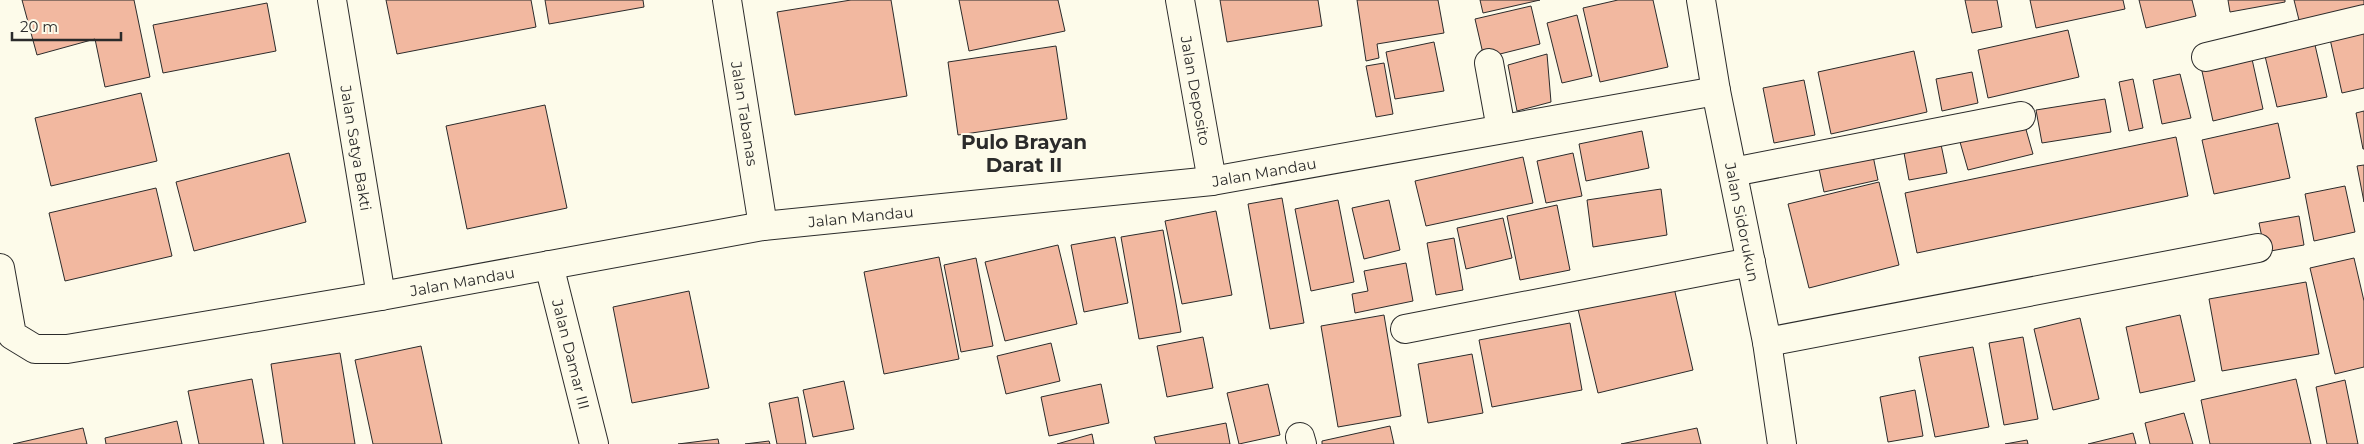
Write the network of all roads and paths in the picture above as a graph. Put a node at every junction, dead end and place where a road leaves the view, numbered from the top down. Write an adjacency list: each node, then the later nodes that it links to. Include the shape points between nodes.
1 (332, 0): 18 (street, Jalan Satya Bakti)
2 (727, 0): 13 (street, Jalan Tabanas)
3 (1180, 0): 12 (street, Jalan Deposito)
4 (1701, 0): 8 (street, Jalan Sidorukun)
5 (2364, 19): 6 (street)
6 (2206, 57)
7 (1489, 63): 10 (street)
8 (1716, 91): 10 (street, Jalan Mandau); 11 (street, Jalan Sidorukun)
9 (2021, 116): 11 (street)
10 (1502, 129): 12 (street, Jalan Mandau)
11 (1732, 172): 15 (street, Jalan Sidorukun)
12 (1212, 181): 13 (street, Jalan Mandau)
13 (763, 226): 16 (street, Jalan Mandau)
14 (2258, 248): 20 (street)
15 (1751, 262): 19 (street); 20 (street, Jalan Sidorukun)
16 (550, 265): 18 (street, Jalan Mandau); 21 (street, Jalan Damar III)
17 (0, 268): 18 (street, Jalan Mandau, via 12,335 35,349 67,349)
18 (381, 296)
19 (1405, 329)
20 (1767, 342): 22 (street, Jalan Sidorukun)
21 (594, 444)
22 (1782, 444)

